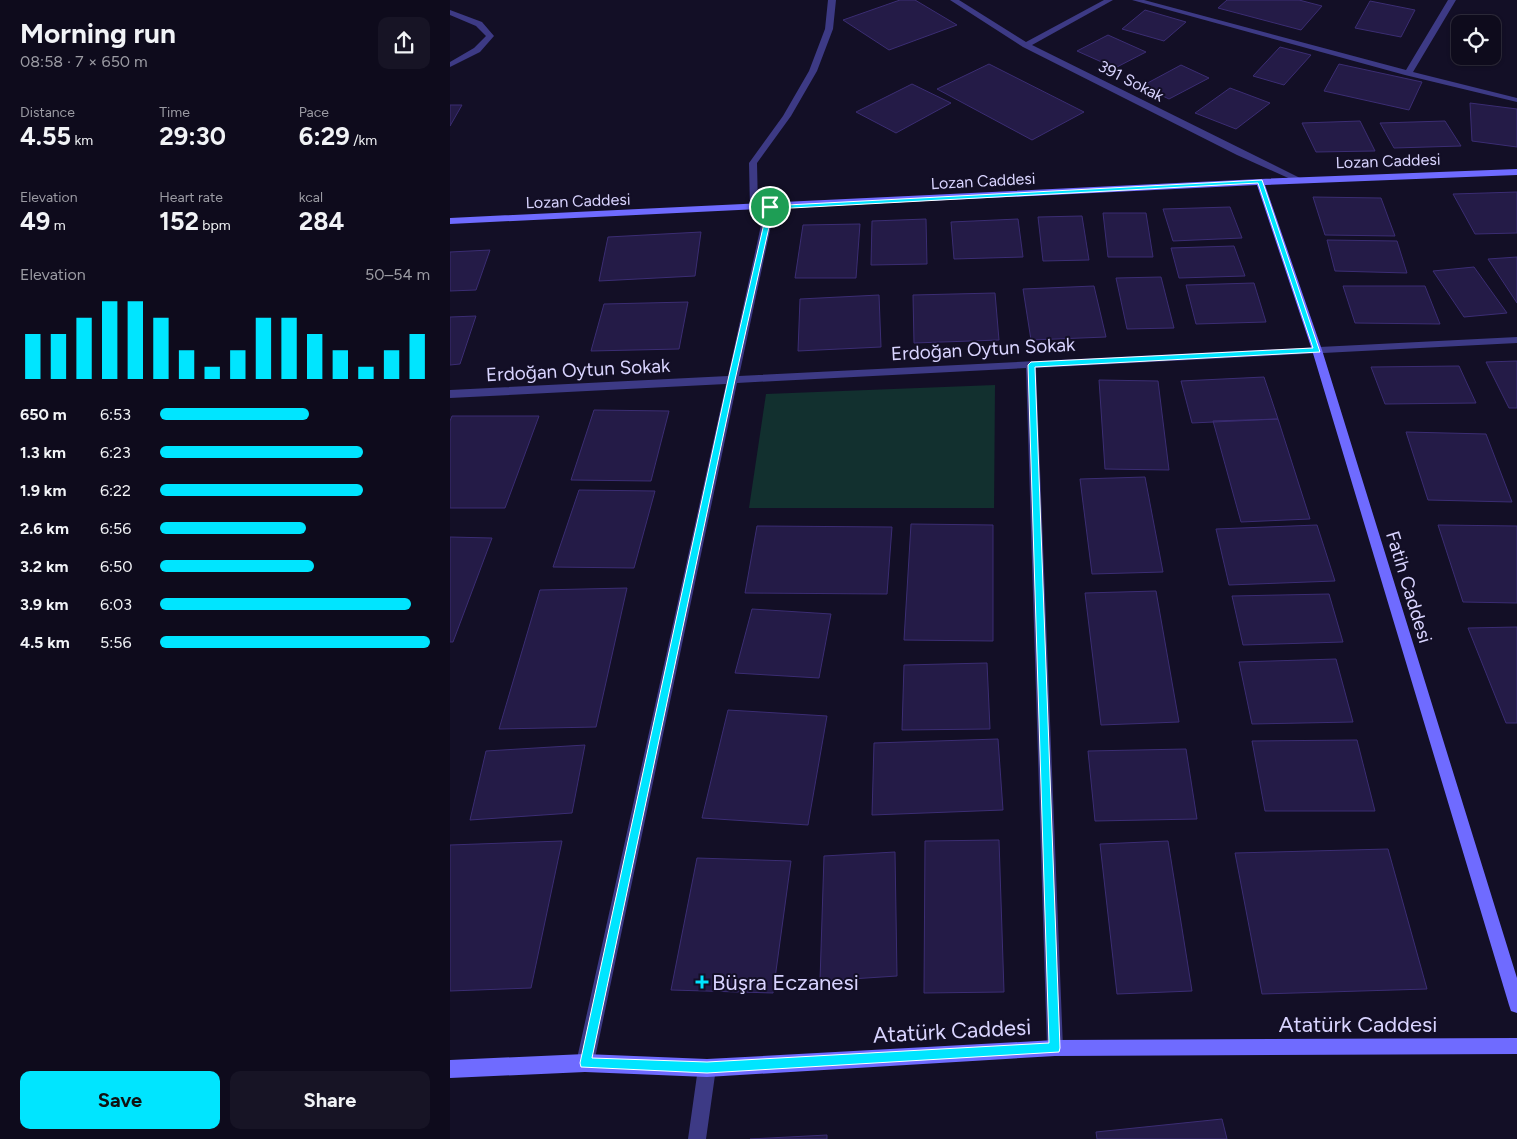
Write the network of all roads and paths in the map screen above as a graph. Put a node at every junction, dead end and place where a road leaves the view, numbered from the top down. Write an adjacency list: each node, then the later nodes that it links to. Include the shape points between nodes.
1 (832, 0): 15 (street, via 829,29 813,71 787,116 753,163)
2 (954, 0): 7 (street, 391 Sokak)
3 (1109, 0): 7 (street)
4 (1136, 0): 9 (street)
5 (1452, 0): 9 (street)
6 (450, 12): 8 (street, via 479,24 490,36 478,50)
7 (1026, 45): 12 (street, 391 Sokak)
8 (450, 65)
9 (1408, 73): 10 (street)
10 (1517, 100)
11 (1517, 172): 12 (street, Lozan Caddesi)
12 (1298, 179): 13 (street, Lozan Caddesi)
13 (1260, 182): 14 (street, Lozan Caddesi); 18 (street, Fatih Caddesi)
14 (770, 207): 15 (street, Lozan Caddesi); 20 (street)
15 (753, 208): 16 (street, Lozan Caddesi)
16 (450, 221)
17 (1517, 340): 18 (street, Erdoğan Oytun Sokak)
18 (1317, 350): 19 (street, Erdoğan Oytun Sokak); 22 (street, Fatih Caddesi)
19 (1031, 365): 20 (street, Erdoğan Oytun Sokak); 24 (street)
20 (731, 380): 21 (street, Erdoğan Oytun Sokak); 25 (street)
21 (450, 394)
22 (1517, 1005)
23 (1517, 1046): 24 (street, Atatürk Caddesi)
24 (1055, 1048): 26 (street, Atatürk Caddesi)
25 (585, 1063): 26 (street, Atatürk Caddesi); 27 (street, Atatürk Caddesi)
26 (707, 1068): 28 (street)
27 (450, 1069)
28 (697, 1139)

